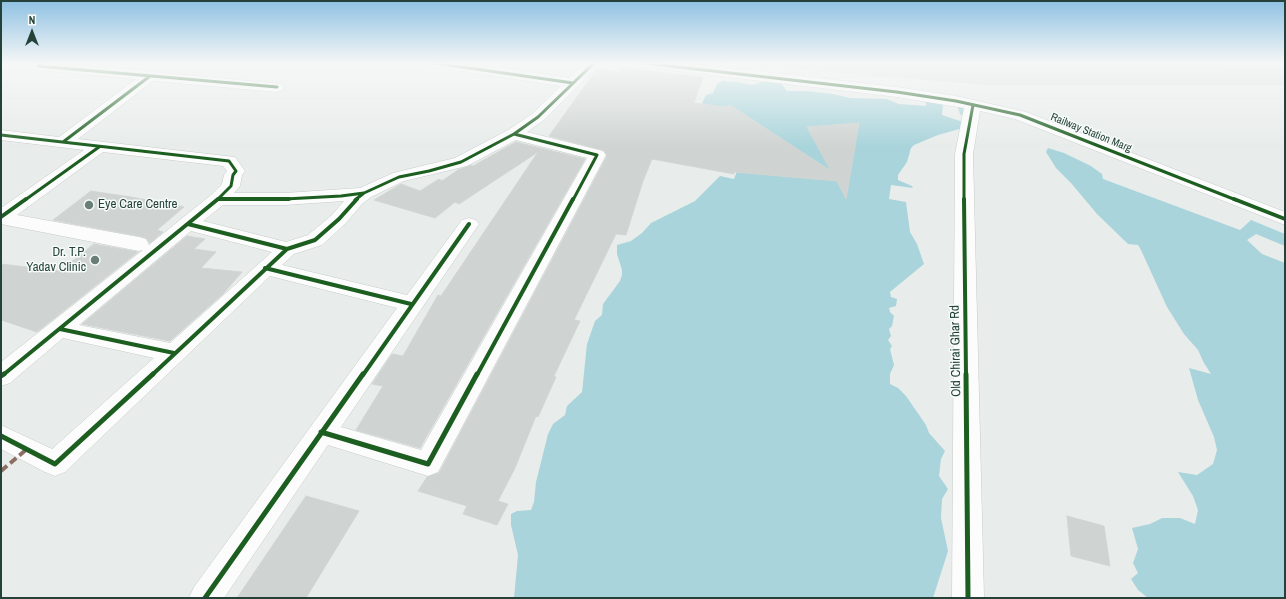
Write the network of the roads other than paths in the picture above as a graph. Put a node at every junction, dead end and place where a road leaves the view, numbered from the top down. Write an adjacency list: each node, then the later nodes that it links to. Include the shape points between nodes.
1 (123, 91): 7 (street)
2 (565, 91): 5 (street, via 538,117)
3 (888, 91): 4 (street, Railway Station Marg)
4 (973, 105): 12 (street, Railway Station Marg, via 1038,121); 25 (street, Old Chirai Ghar Rd, via 964,154)
5 (514, 134): 9 (street, via 461,162 399,177); 22 (street, via 597,155 428,464)
6 (1, 135): 7 (street)
7 (63, 142): 8 (street)
8 (99, 147): 10 (street, via 229,161 236,171 232,175 231,186); 11 (street)
9 (364, 193): 10 (street, via 285,199); 16 (street, via 339,220 315,240)
10 (218, 199): 13 (street)
11 (1, 217): 15 (street)
12 (1285, 219)
13 (188, 224): 16 (street); 19 (street)
14 (469, 224): 18 (street)
15 (139, 244)
16 (287, 249): 17 (street)
17 (265, 268): 18 (street); 20 (street)
18 (411, 304): 22 (street)
19 (60, 329): 20 (street); 21 (street)
20 (174, 353): 23 (street, via 55,464)
21 (1, 376)
22 (321, 432): 24 (street)
23 (1, 436)
24 (205, 598)
25 (968, 598)

